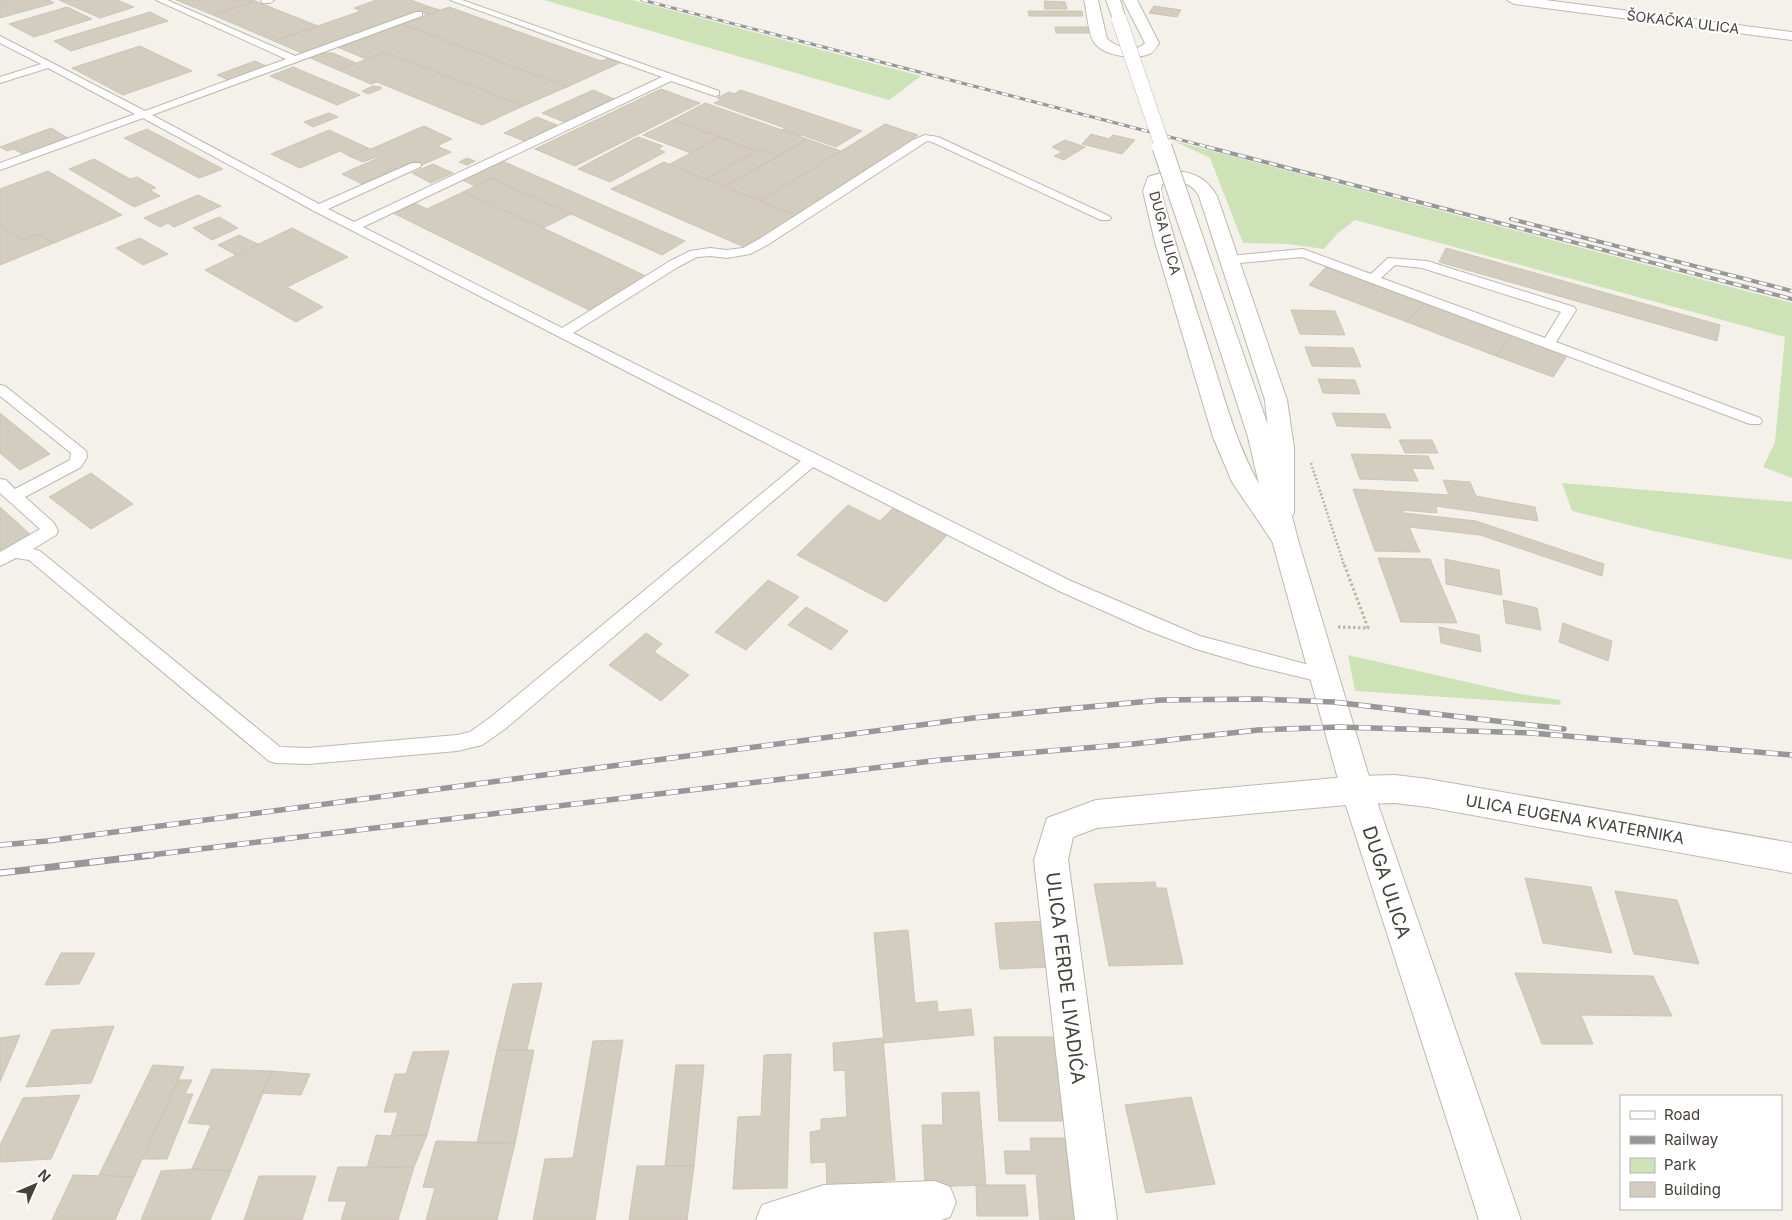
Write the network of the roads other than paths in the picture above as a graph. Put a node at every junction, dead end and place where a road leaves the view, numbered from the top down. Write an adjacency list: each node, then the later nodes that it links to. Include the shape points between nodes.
1 (160, 0): 10 (lane)
2 (454, 0): 12 (lane)
3 (1091, 0): 5 (street, via 1103,44 1124,52 1144,51 1152,43)
4 (1113, 0): 30 (street, DUGA ULICA, bridge, via 1260,437)
5 (1130, 0)
6 (1514, 0): 8 (street, ŠOKAČKA ULICA)
7 (419, 14): 10 (lane)
8 (1792, 36)
9 (0, 39): 11 (lane)
10 (293, 59): 15 (lane)
11 (49, 65): 13 (lane); 15 (lane)
12 (671, 77): 14 (lane); 20 (lane)
13 (0, 80)
14 (715, 93)
15 (143, 114): 17 (lane); 18 (lane)
16 (416, 165): 18 (lane)
17 (0, 167)
18 (318, 209): 20 (lane)
19 (1105, 218): 23 (lane, via 934,139 925,138 759,245 728,254 694,254)
20 (353, 227): 23 (lane)
21 (1229, 260): 22 (lane, via 1303,253); 30 (street, DUGA ULICA, via 1276,400 1282,448); 30 (street, DUGA ULICA, via 1203,187 1180,177 1154,181 1152,191 1165,242 1225,438 1244,482 1262,510)
22 (1374, 278): 24 (lane); 24 (lane, via 1392,261 1423,264 1569,310)
23 (563, 333): 27 (lane)
24 (1549, 343): 26 (lane)
25 (0, 389): 29 (lane, via 78,452 80,457)
26 (1754, 420)
27 (812, 460): 31 (lane, via 498,723 475,739 457,743 308,756 276,754 34,555); 32 (lane, via 1065,586 1150,624 1196,642)
28 (0, 484): 29 (lane)
29 (14, 496): 31 (lane, via 50,531)
30 (1283, 530): 32 (street, DUGA ULICA)
31 (7, 556)
32 (1325, 676): 33 (street, DUGA ULICA)
33 (1357, 790): 34 (street, ULICA EUGENA KVATERNIKA, via 1428,793); 37 (street, ULICA FERDE LIVADIĆA, via 1096,814 1059,828 1051,860); 38 (street, DUGA ULICA)
34 (1792, 858)
35 (935, 1202): 36 (street, via 824,1206)
36 (778, 1220)
37 (1096, 1220)
38 (1500, 1220)

